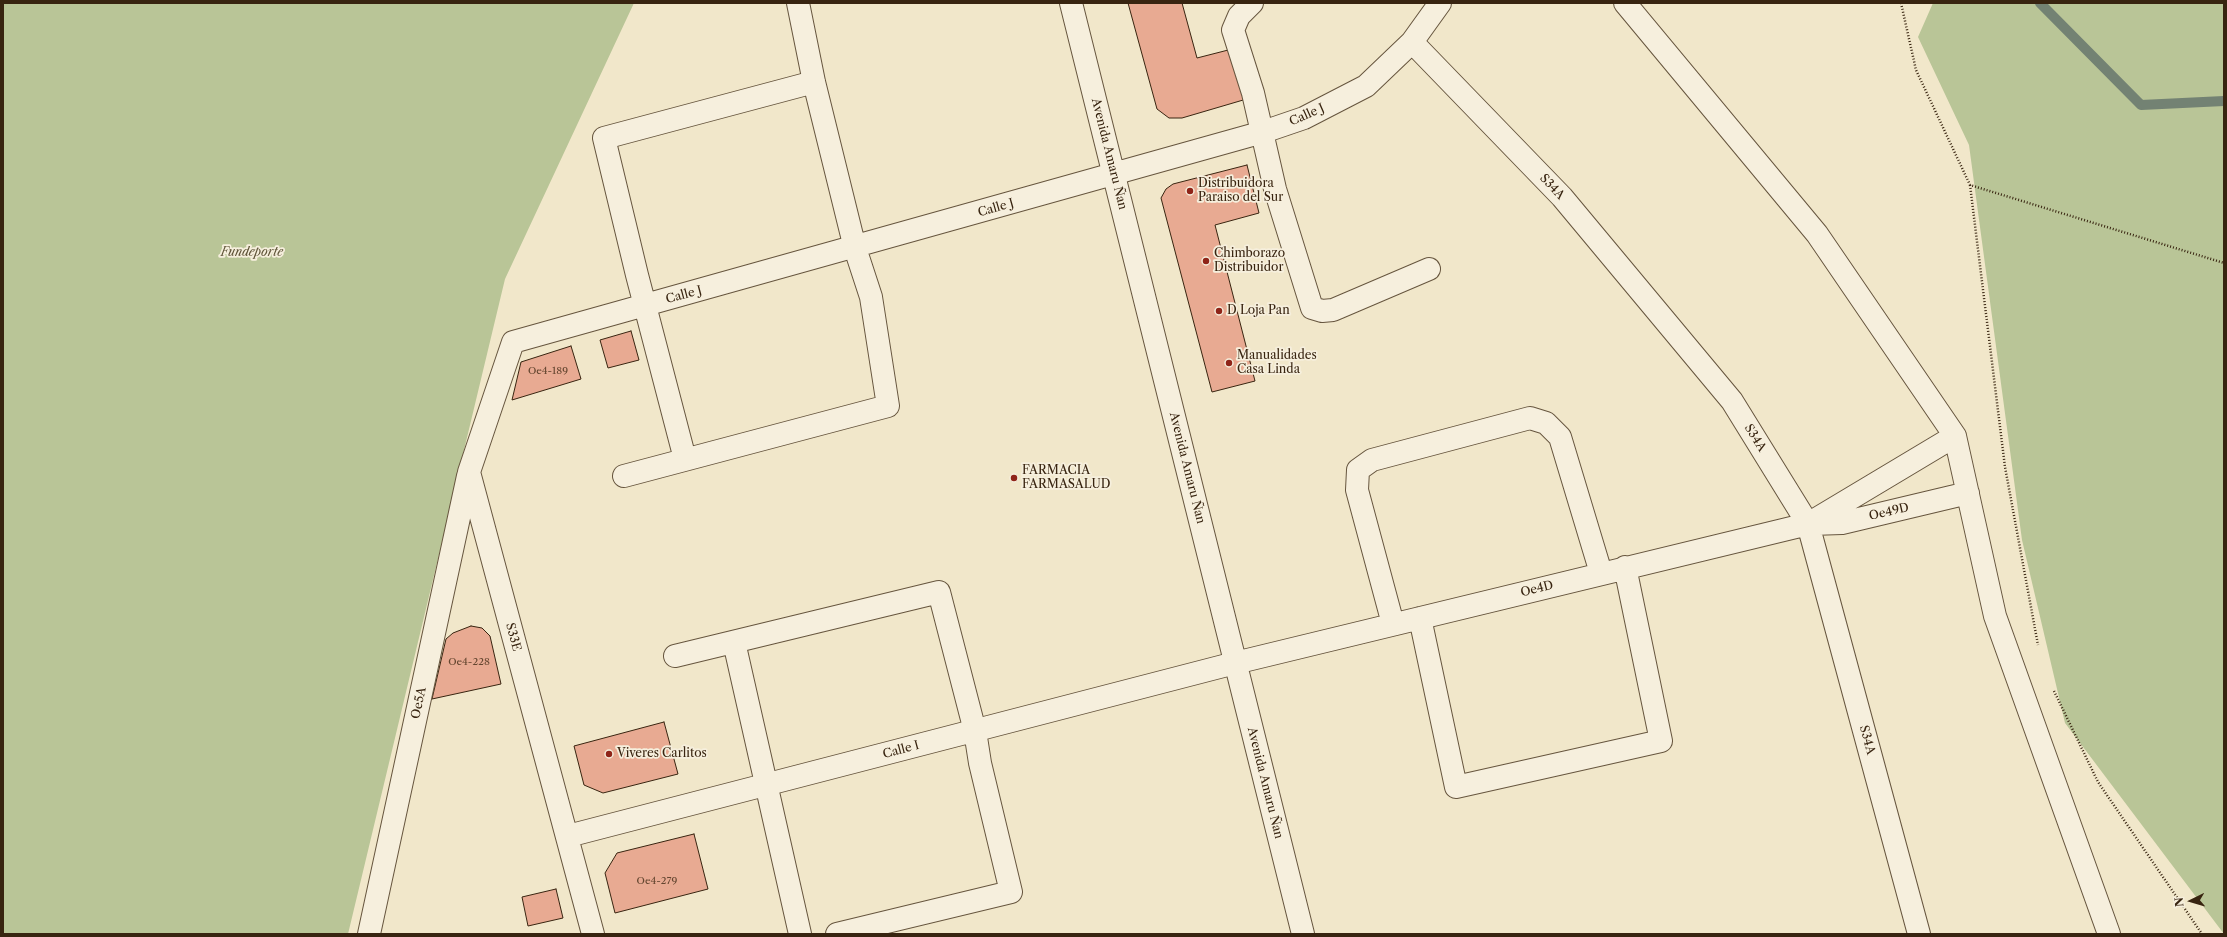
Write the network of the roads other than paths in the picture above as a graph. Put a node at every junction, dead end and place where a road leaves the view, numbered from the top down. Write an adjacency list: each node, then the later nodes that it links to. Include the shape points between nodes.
1 (798, 3): 7 (street)
2 (1071, 3): 9 (street, Avenida Amaru Ñan)
3 (1252, 3): 8 (street, via 1239,16 1233,30)
4 (1440, 3): 6 (street, Calle J)
5 (1625, 3): 13 (street, via 1817,234)
6 (1412, 42): 8 (street, Calle J, via 1366,86 1304,118); 18 (street, S34A, via 1562,197 1732,401)
7 (814, 82): 10 (street); 12 (street, via 604,138)
8 (1263, 132): 9 (street, Calle J); 11 (street, via 1275,189 1312,308 1322,311 1333,310)
9 (1114, 174): 10 (street, Calle J); 25 (street, Avenida Amaru Ñan)
10 (855, 248): 12 (street, Calle J); 14 (street, via 871,297 888,406)
11 (1429, 269)
12 (645, 306): 14 (street); 15 (street, Calle J, via 513,342)
13 (1956, 436): 17 (street); 18 (street, Oe4D)
14 (685, 459): 16 (street)
15 (469, 472): 28 (street, S33E); 29 (street, Oe5A)
16 (624, 476)
17 (1968, 493): 18 (street, Oe49D, via 1842,523); 35 (street, via 1995,616)
18 (1808, 524): 19 (street, Oe4D); 34 (street, S34A)
19 (1625, 567): 20 (street, Oe4D); 21 (street, via 1661,741 1456,787)
20 (1601, 573): 21 (street, Oe4D); 22 (street, via 1560,437 1546,424 1530,418 1372,460 1358,470 1357,490)
21 (1420, 618): 22 (street, Oe4D)
22 (1394, 624): 25 (street, Oe4D)
23 (734, 642): 24 (street); 26 (street, via 939,592); 27 (street)
24 (675, 656)
25 (1235, 663): 26 (street, Calle I); 33 (street, Avenida Amaru Ñan)
26 (975, 731): 27 (street, Calle I); 32 (street, via 980,763 1011,892)
27 (766, 785): 28 (street, Calle I); 31 (street)
28 (568, 836): 30 (street, S33E)
29 (369, 934)
30 (593, 934)
31 (800, 934)
32 (837, 934)
33 (1303, 934)
34 (1919, 934)
35 (2109, 934)

